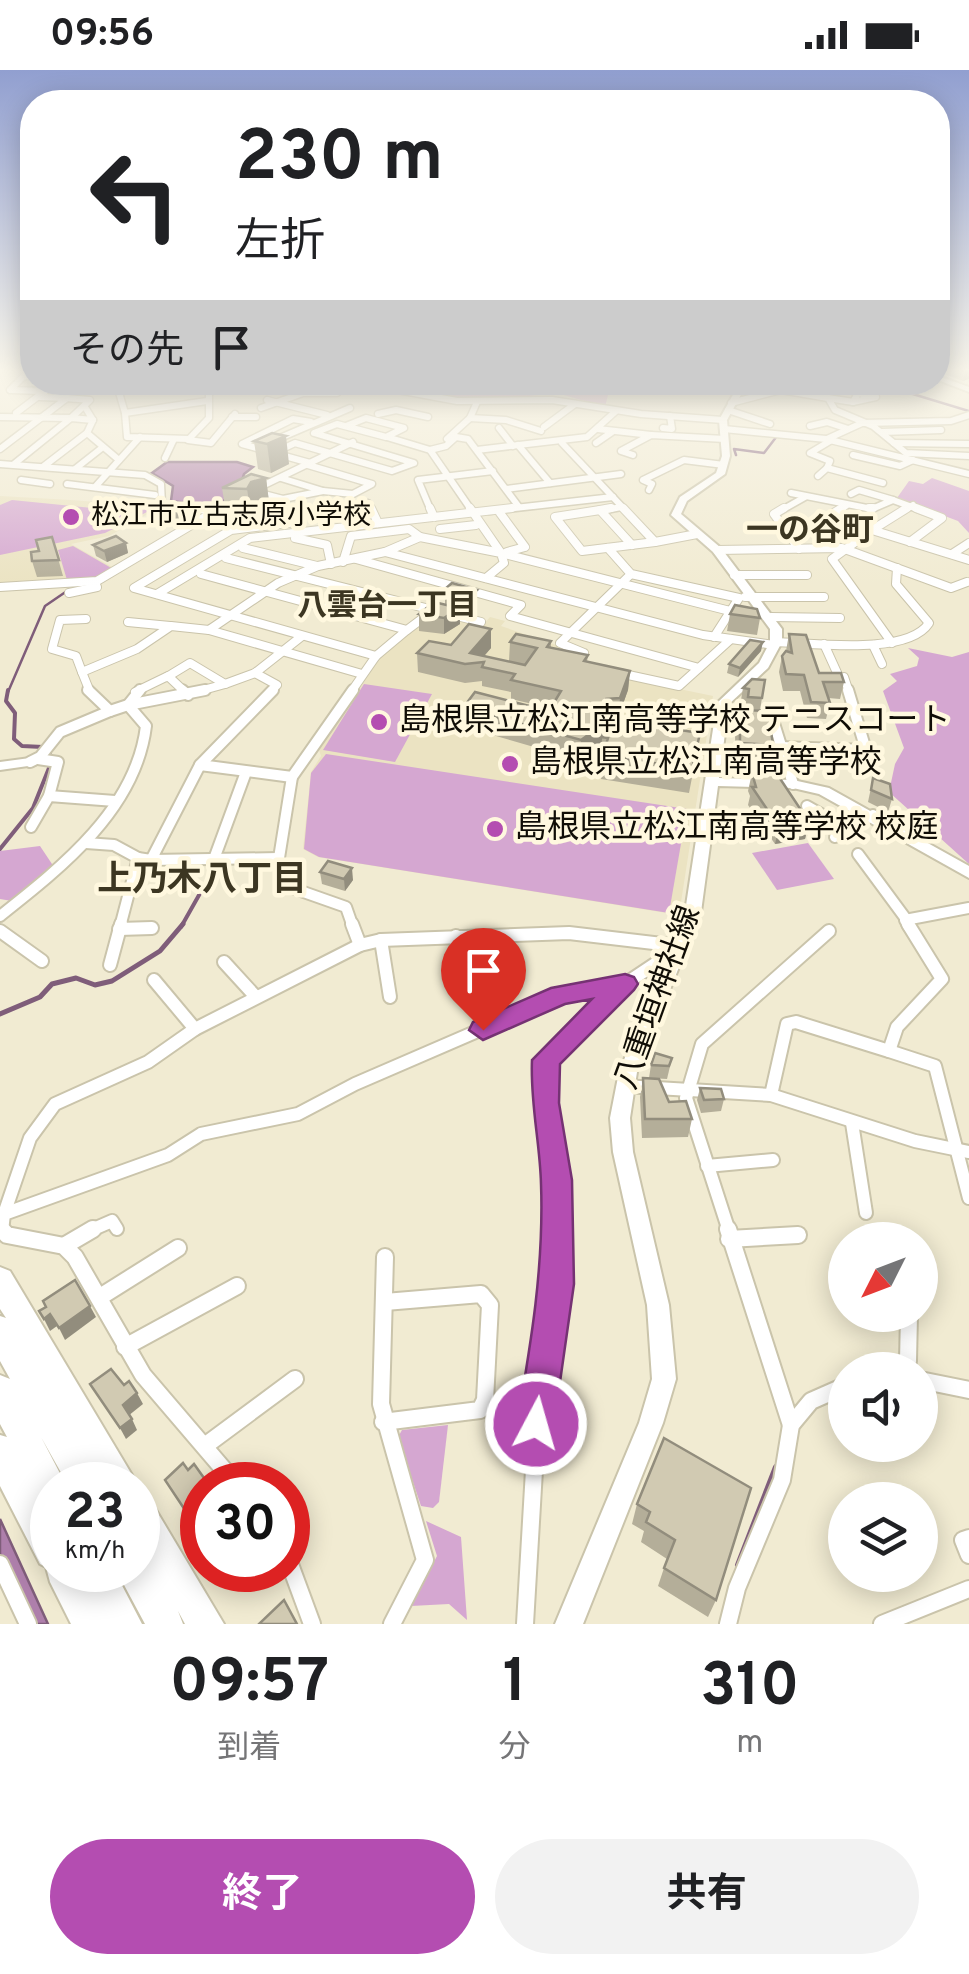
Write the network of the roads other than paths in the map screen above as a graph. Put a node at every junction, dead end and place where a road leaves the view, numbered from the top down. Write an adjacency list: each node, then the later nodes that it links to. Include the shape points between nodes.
1 (40, 443): 39 (street)
2 (74, 443): 41 (street)
3 (97, 443): 23 (street)
4 (135, 443): 35 (street)
5 (172, 443): 34 (street)
6 (245, 443): 24 (street)
7 (268, 443): 24 (street)
8 (346, 443): 20 (street)
9 (354, 443): 20 (street)
10 (405, 443): 25 (street)
11 (450, 443): 25 (street)
12 (471, 443): 26 (street)
13 (512, 443): 22 (street)
14 (562, 443): 22 (street); 51 (street)
15 (636, 443): 30 (street, via 621,451)
16 (727, 443): 40 (main road)
17 (824, 443): 43 (street, via 810,452 830,461)
18 (839, 443): 36 (street)
19 (893, 443): 21 (street); 27 (street)
20 (351, 444): 29 (street); 29 (street, via 414,463 392,472)
21 (969, 444)
22 (515, 446): 26 (street); 59 (street)
23 (103, 448): 35 (street); 44 (street)
24 (257, 448): 28 (street)
25 (430, 450): 49 (street)
26 (476, 450): 47 (street)
27 (904, 452): 32 (street); 33 (street)
28 (274, 453): 29 (street, via 295,443); 38 (street)
29 (330, 454): 38 (street)
30 (632, 455)
31 (853, 455): 36 (street, via 898,466)
32 (969, 456)
33 (934, 457)
34 (165, 458)
35 (118, 460): 46 (street)
36 (913, 460): 48 (street)
37 (0, 464): 39 (street)
38 (308, 464): 52 (street); 64 (street, via 374,484 353,494)
39 (12, 465): 41 (street); 45 (street)
40 (724, 465): 54 (street, via 684,460); 86 (main road, via 716,479 678,506 678,519)
41 (44, 467): 42 (street)
42 (56, 468): 44 (street); 55 (street)
43 (827, 468): 50 (street); 56 (street)
44 (75, 469): 46 (street)
45 (0, 472)
46 (107, 472): 60 (street); 77 (street, via 157,480 162,504)
47 (493, 472): 49 (street); 61 (street)
48 (969, 474)
49 (448, 476): 79 (street); 82 (street, via 415,476)
50 (818, 476)
51 (593, 477): 54 (street); 59 (street); 68 (street)
52 (280, 478): 63 (street); 64 (street)
53 (22, 480): 55 (street)
54 (643, 480): 62 (street, via 652,484)
55 (36, 482): 57 (street)
56 (883, 483)
57 (50, 484)
58 (67, 484): 60 (street)
59 (550, 484): 61 (street)
60 (94, 488): 66 (street)
61 (506, 490): 74 (street)
62 (650, 490)
63 (253, 491): 70 (street); 77 (street)
64 (323, 491): 70 (street)
65 (791, 493): 69 (street)
66 (155, 494)
67 (851, 494): 71 (street)
68 (612, 497): 74 (street); 75 (street)
69 (805, 497): 73 (street); 89 (street, via 774,514)
70 (291, 498): 81 (street)
71 (893, 500): 72 (street); 73 (street, via 874,509)
72 (912, 505): 85 (street); 92 (street, via 942,518)
73 (846, 506): 89 (street)
74 (519, 508): 79 (street)
75 (622, 508): 76 (street); 91 (street)
76 (600, 510): 94 (street); 96 (street, via 555,518 582,551)
77 (214, 511): 117 (street)
78 (272, 512): 81 (street)
79 (473, 512): 82 (street); 103 (street)
80 (500, 513): 103 (street, via 525,547)
81 (297, 518): 83 (street, via 368,503); 87 (street); 124 (street, via 234,529 134,588)
82 (437, 522): 83 (street); 84 (street); 90 (street)
83 (378, 524): 87 (street)
84 (476, 524)
85 (872, 530): 92 (street); 97 (street)
86 (698, 534): 91 (street); 98 (main road)
87 (296, 535): 104 (street, via 248,538); 108 (street, via 327,545)
88 (420, 536): 90 (street); 102 (street); 107 (street, via 409,529 351,536)
89 (791, 538): 99 (street)
90 (447, 542): 103 (street)
91 (655, 542): 94 (street)
92 (910, 542): 106 (street)
93 (969, 542): 100 (street)
94 (632, 545): 96 (street)
95 (243, 548): 109 (street)
96 (608, 548): 112 (street)
97 (842, 548): 99 (street); 110 (street); 144 (street, via 832,560)
98 (717, 550): 99 (street); 115 (main road)
99 (799, 550)
100 (960, 551)
101 (203, 552): 104 (street)
102 (385, 552): 105 (street); 116 (street)
103 (501, 553): 116 (street, via 504,563); 118 (street)
104 (223, 557): 113 (street); 124 (street)
105 (356, 559): 107 (street); 140 (street, via 521,605 510,616)
106 (969, 560)
107 (344, 562): 108 (street)
108 (332, 564): 109 (street)
109 (318, 566): 113 (street)
110 (897, 568): 119 (street, via 954,589); 144 (street, via 896,584 930,625)
111 (201, 574): 122 (street)
112 (631, 574): 118 (street); 125 (street)
113 (298, 575): 122 (street); 129 (street)
114 (807, 575): 115 (street)
115 (734, 576): 125 (main road)
116 (486, 578): 128 (street)
117 (91, 582): 120 (street); 123 (street, via 97,587)
118 (618, 582): 128 (street); 130 (street)
119 (967, 582)
120 (31, 586): 121 (street); 126 (street)
121 (0, 587)
122 (265, 591): 131 (street); 139 (street)
123 (69, 593)
124 (157, 594): 131 (street)
125 (746, 596): 127 (street); 130 (street); 132 (main road)
126 (24, 597)
127 (824, 597)
128 (595, 606): 140 (street); 142 (street)
129 (434, 610): 136 (street); 139 (street)
130 (730, 610): 142 (street)
131 (230, 615): 138 (street); 141 (street)
132 (771, 617): 134 (street); 145 (main road)
133 (86, 618): 153 (street, via 61,618 52,649 76,656)
134 (840, 618)
135 (128, 622): 137 (street)
136 (481, 622)
137 (171, 626): 138 (street); 153 (street, via 138,649)
138 (209, 630): 148 (street)
139 (407, 630): 149 (street)
140 (568, 632): 151 (street, via 560,644 582,652 577,664); 152 (street)
141 (302, 636): 148 (street); 149 (street)
142 (714, 637): 143 (street)
143 (731, 639): 145 (street); 152 (street)
144 (892, 642): 147 (street)
145 (775, 644): 146 (street); 162 (main road, via 760,670 725,698)
146 (824, 644): 147 (street); 163 (street, via 866,750)
147 (873, 645): 150 (street)
148 (283, 651): 155 (street); 156 (street)
149 (376, 656): 156 (street)
150 (882, 664)
151 (595, 668)
152 (700, 668): 154 (street, via 679,686)
153 (82, 672): 161 (street, via 86,688)
154 (612, 672)
155 (255, 673): 158 (street); 165 (street, via 277,685)
156 (362, 674): 168 (street)
157 (167, 677): 158 (street, via 190,664); 159 (street); 160 (street, via 135,692)
158 (224, 684): 159 (street)
159 (188, 695): 160 (street)
160 (128, 705): 161 (street); 172 (street, via 146,726 144,755)
161 (110, 710): 164 (street, via 60,732)
162 (720, 714): 163 (street, via 773,720); 169 (main road, 八重垣神社線)
163 (780, 747): 170 (street)
164 (44, 756): 166 (main road); 171 (street, via 58,762)
165 (200, 765): 167 (street); 182 (street)
166 (0, 766)
167 (246, 772): 168 (street); 183 (street)
168 (292, 776): 181 (street)
169 (710, 782): 170 (main road); 196 (main road, 八重垣神社線, via 697,896)
170 (792, 784): 174 (main road, via 838,796)
171 (49, 796): 172 (street); 175 (street)
172 (114, 801): 178 (street)
173 (807, 806): 176 (street)
174 (873, 816): 176 (street); 184 (main road)
175 (32, 827)
176 (851, 830): 177 (street)
177 (835, 838)
178 (86, 843): 180 (street); 186 (street)
179 (858, 854): 187 (street)
180 (138, 858): 182 (street); 189 (street)
181 (280, 858): 183 (street); 195 (street, via 281,875 295,889 346,907)
182 (151, 860): 183 (street)
183 (214, 860)
184 (969, 873)
185 (964, 909): 187 (street); 188 (street)
186 (0, 916)
187 (906, 919): 206 (street, via 942,980 898,1027)
188 (969, 922)
189 (119, 928): 190 (street); 199 (street)
190 (152, 928)
191 (0, 930): 198 (street)
192 (829, 931): 208 (street, via 702,1044)
193 (456, 936): 194 (street); 196 (street, via 569,933); 200 (street)
194 (381, 940): 195 (street); 204 (street)
195 (360, 945): 203 (street)
196 (681, 946): 202 (street); 207 (main road, 八重垣神社線)
197 (242, 960): 203 (street, via 226,965)
198 (42, 961)
199 (110, 965)
200 (458, 974)
201 (154, 980): 205 (street)
202 (625, 984): 216 (street, via 561,995 298,1114 201,1134); 259 (street, via 546,1060 558,1284 539,1385)
203 (256, 997): 205 (street)
204 (390, 997)
205 (195, 1029): 216 (street, via 148,1062 77,1090 48,1110 30,1138)
206 (889, 1051): 209 (street, via 787,1024); 211 (street, via 935,1066)
207 (624, 1086): 208 (street); 260 (main road, 八重垣神社線, via 620,1134 658,1305 664,1379 652,1424)
208 (689, 1090): 209 (street); 213 (street)
209 (772, 1095): 210 (street)
210 (852, 1123): 211 (street); 215 (street)
211 (963, 1151): 214 (street)
212 (773, 1160): 213 (street)
213 (708, 1166): 219 (street)
214 (969, 1198)
215 (866, 1213)
216 (2, 1225): 220 (street, via 7,1235)
217 (117, 1230): 220 (street, via 106,1221)
218 (798, 1235): 219 (street)
219 (730, 1239): 235 (street)
220 (64, 1246): 225 (street)
221 (178, 1248): 225 (street)
222 (386, 1257): 226 (street)
223 (0, 1281): 240 (highway)
224 (237, 1286): 228 (street)
225 (100, 1297): 228 (street)
226 (385, 1302): 234 (street); 234 (street, via 481,1294 490,1305 480,1410)
227 (0, 1330): 236 (highway)
228 (125, 1348): 237 (street)
229 (294, 1378): 237 (street)
230 (938, 1384): 231 (street)
231 (969, 1390)
232 (0, 1391): 236 (highway)
233 (828, 1394): 235 (street, via 811,1401)
234 (384, 1422): 258 (street, via 426,1560)
235 (791, 1425): 261 (street, via 782,1480)
236 (20, 1428): 238 (highway); 239 (highway); 242 (highway)
237 (206, 1446): 241 (street)
238 (37, 1462)
239 (59, 1462)
240 (107, 1462)
241 (219, 1462)
242 (30, 1467)
243 (969, 1538): 245 (street, via 962,1540)
244 (160, 1548): 256 (highway)
245 (969, 1554)
246 (0, 1564): 252 (street)
247 (969, 1589): 262 (street)
248 (73, 1592): 253 (highway)
249 (106, 1592): 254 (highway)
250 (147, 1592): 255 (highway)
251 (300, 1592): 257 (street)
252 (28, 1624)
253 (90, 1624)
254 (124, 1624)
255 (166, 1624)
256 (206, 1624)
257 (312, 1624)
258 (392, 1624)
259 (525, 1624)
260 (568, 1624)
261 (728, 1624)
262 (882, 1624)

